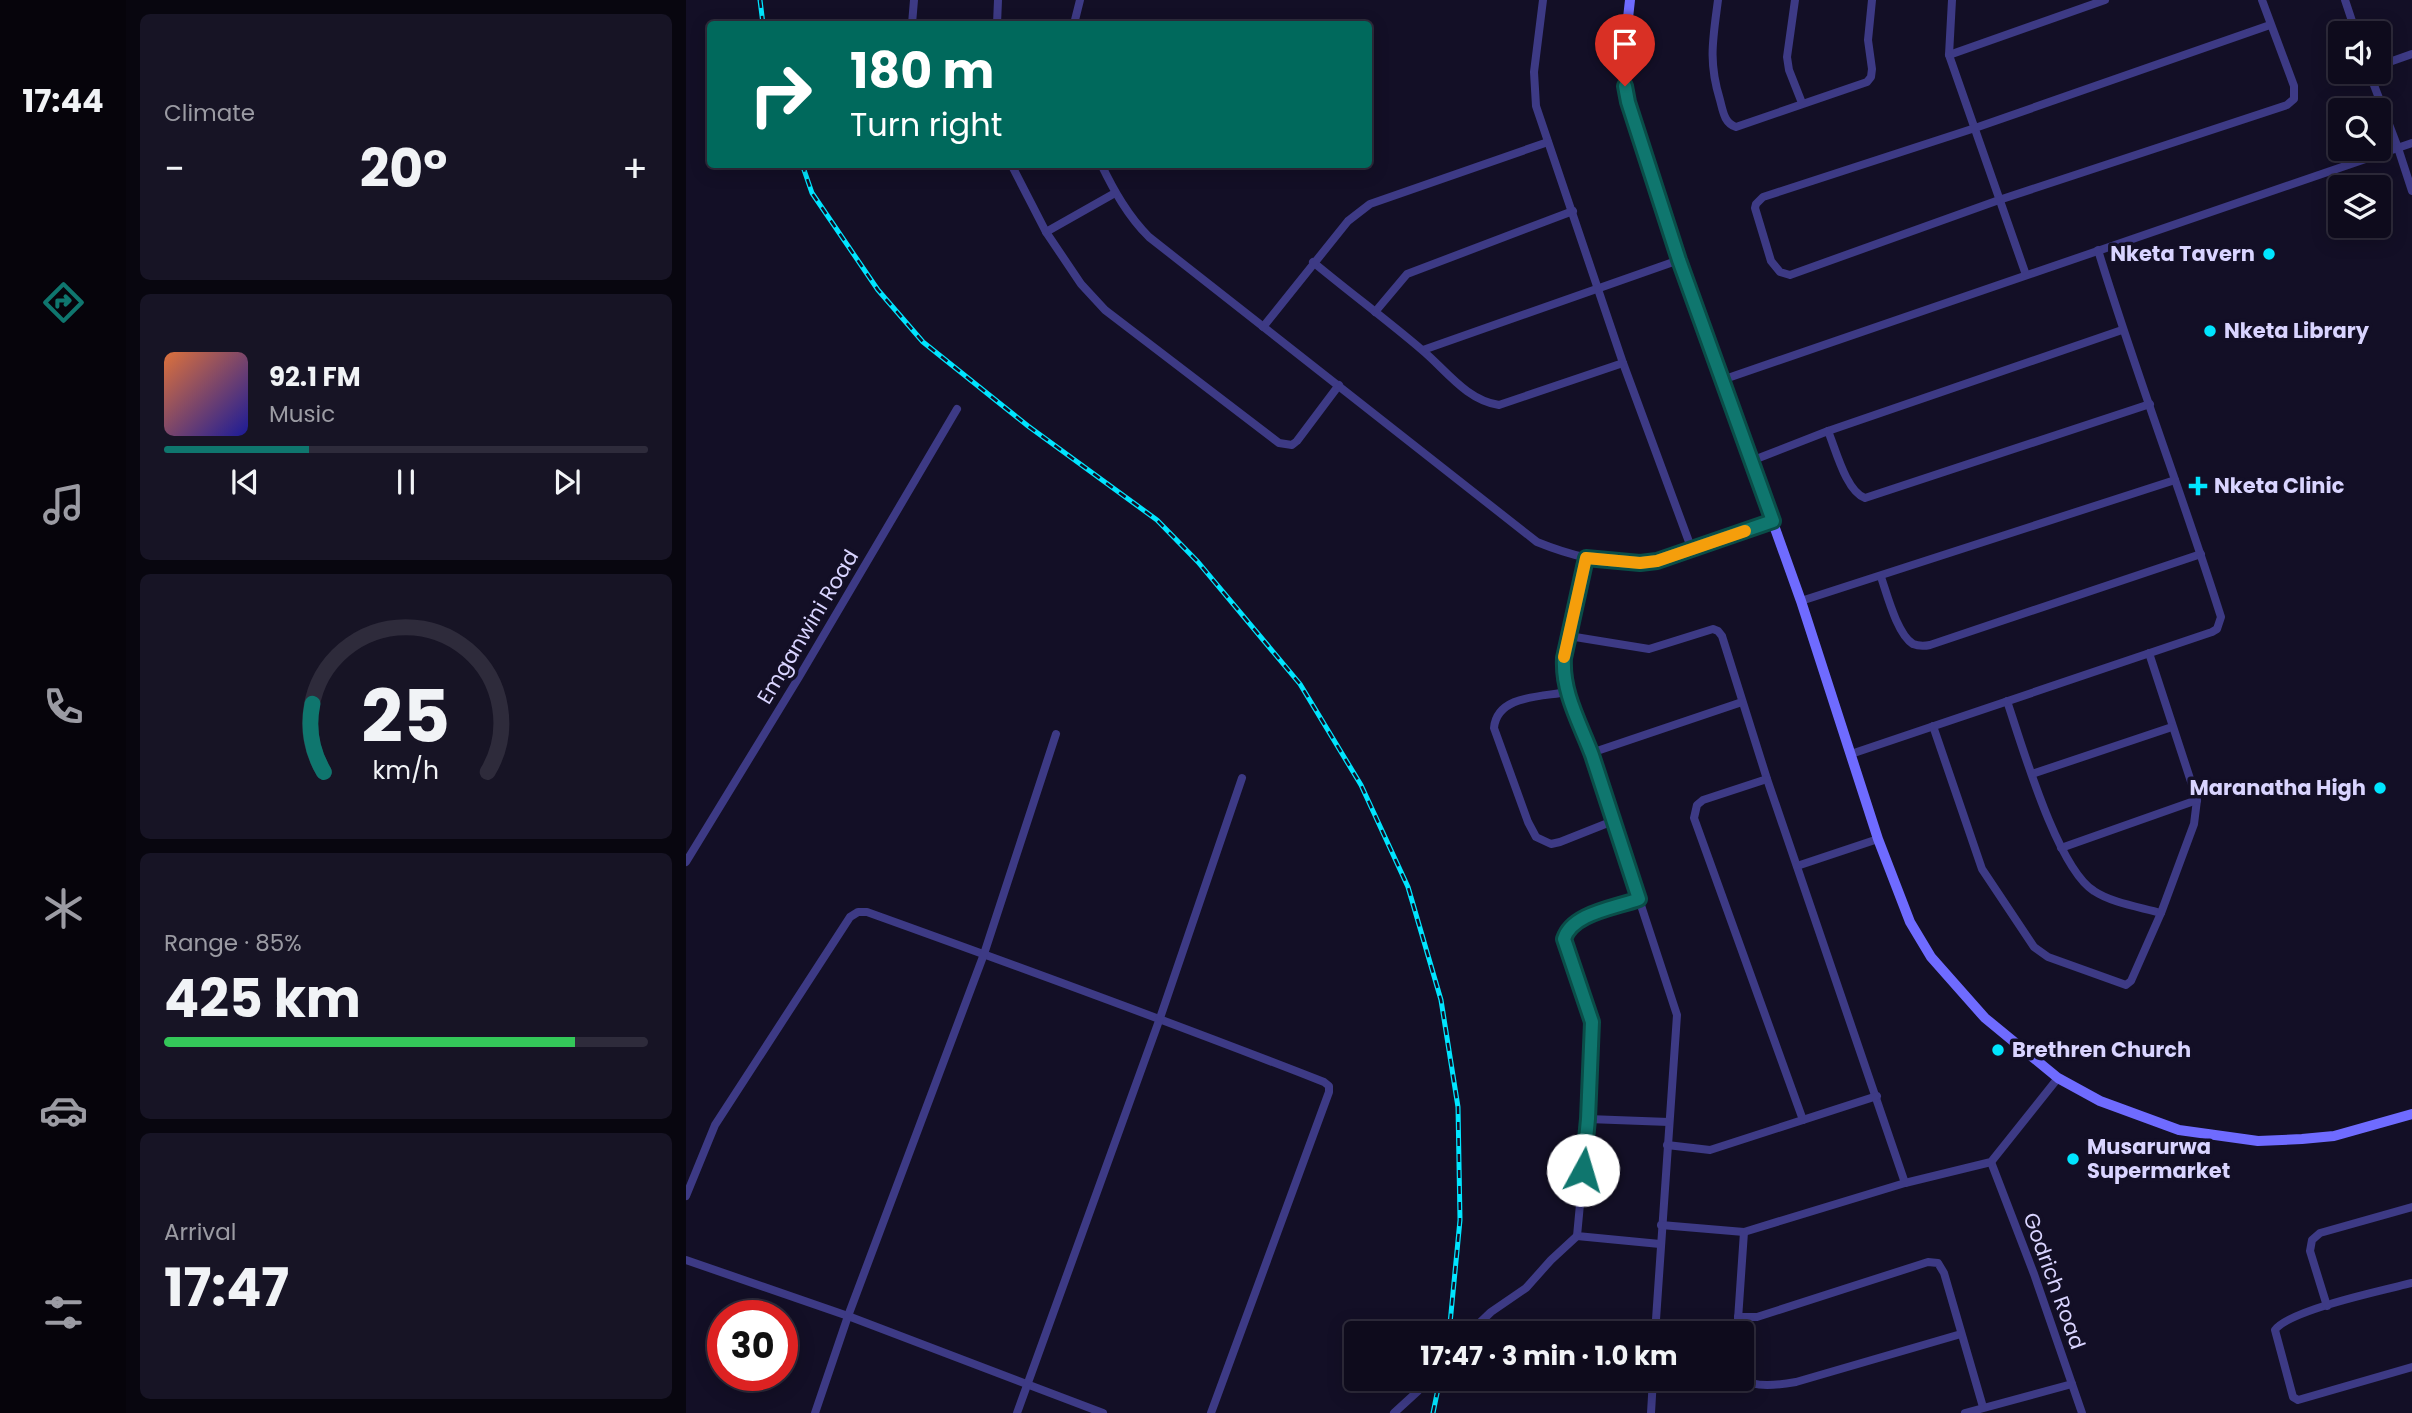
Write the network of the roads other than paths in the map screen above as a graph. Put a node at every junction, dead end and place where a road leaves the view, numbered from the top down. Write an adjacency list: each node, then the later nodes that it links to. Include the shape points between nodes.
1 (914, 0): 13 (street)
2 (998, 0): 14 (street)
3 (1080, 0): 15 (street)
4 (1543, 0): 24 (street, via 1534,72 1536,106)
5 (1630, 0): 35 (street, via 1624,54 1628,102)
6 (1718, 0): 22 (street, via 1712,75 1731,126)
7 (1795, 0): 22 (street, via 1787,57)
8 (1872, 0): 22 (street, via 1871,77 1861,85)
9 (1952, 0): 19 (street)
10 (2105, 0): 19 (street)
11 (2262, 0): 17 (street)
12 (2345, 0): 16 (street)
13 (912, 21)
14 (997, 21)
15 (1075, 21)
16 (2352, 21)
17 (2270, 24): 23 (street); 31 (street, via 2294,86 2294,99 2287,105)
18 (2412, 54): 20 (street)
19 (1949, 55): 23 (street)
20 (2391, 61)
21 (2374, 84): 26 (street)
22 (1802, 103)
23 (1975, 128): 31 (street); 31 (street, via 1759,200 1756,214 1771,261 1780,272 1790,275)
24 (1548, 142): 32 (street); 36 (street, via 1370,204 1348,221)
25 (2412, 143): 26 (street)
26 (2398, 148): 29 (street); 34 (street)
27 (1013, 168): 33 (street)
28 (1103, 168): 30 (street)
29 (2412, 191)
30 (1115, 193): 33 (street); 40 (street, via 1149,237)
31 (1998, 200): 37 (street)
32 (1573, 211): 38 (street); 39 (street, via 1407,274)
33 (1046, 233): 45 (street, via 1105,310 1279,443 1292,445)
34 (2098, 250): 37 (street); 41 (street)
35 (1679, 260): 38 (street); 44 (street)
36 (1313, 262): 39 (street); 40 (street)
37 (2026, 275): 44 (street)
38 (1598, 287): 42 (street); 43 (street)
39 (1375, 313): 42 (street)
40 (1264, 327): 45 (street)
41 (2122, 330): 46 (street); 48 (street)
42 (1423, 350): 43 (street, via 1452,380 1499,405)
43 (1623, 363): 52 (street)
44 (1722, 380): 49 (street)
45 (1339, 385): 54 (street, via 1538,542)
46 (2150, 404): 48 (street, via 1865,498 1851,487); 50 (street)
47 (957, 409): 74 (street, Emganwini Road)
48 (1828, 431): 49 (street)
49 (1751, 461): 51 (street)
50 (2175, 480): 53 (street); 55 (street)
51 (1773, 521): 52 (street); 56 (street)
52 (1692, 550): 54 (street, via 1640,563)
53 (2201, 554): 55 (street, via 1930,645 1915,645 1908,639); 58 (street, via 2221,617 2217,629)
54 (1586, 558): 57 (street)
55 (1881, 577): 56 (street)
56 (1801, 601): 66 (street)
57 (1569, 636): 59 (street, via 1563,674); 61 (street, via 1649,649 1716,629)
58 (2149, 653): 60 (street); 63 (street)
59 (1567, 692): 65 (street); 71 (street, via 1509,704 1500,710 1494,728 1528,822 1542,842 1560,842)
60 (2007, 701): 62 (street); 67 (street)
61 (1742, 702): 65 (street); 69 (street)
62 (1933, 726): 66 (street); 77 (street, via 1982,869 2038,951 2126,985)
63 (2172, 727): 67 (street); 70 (street)
64 (1056, 734): 78 (street)
65 (1591, 753): 71 (street)
66 (1851, 754): 72 (street)
67 (2032, 774): 73 (street)
68 (1242, 778): 79 (street)
69 (1767, 779): 75 (street); 84 (street, via 1703,800 1694,818)
70 (2197, 800): 73 (street); 77 (street, via 2194,824)
71 (1613, 821): 76 (street)
72 (1878, 839): 75 (street); 80 (street, via 1910,922 1931,957 1985,1018)
73 (2061, 848): 77 (street, via 2077,876 2094,891)
74 (686, 862)
75 (1797, 866): 81 (street)
76 (1639, 899): 83 (street, via 1577,922 1564,939 1592,1022); 85 (street, via 1677,1015)
77 (2161, 913)
78 (984, 954): 79 (street); 89 (street, via 867,912 850,917 715,1125); 98 (street)
79 (1160, 1018): 107 (street); 114 (street, via 1329,1086)
80 (2058, 1078): 82 (street, via 2135,1114 2179,1130 2217,1137 2258,1141 2334,1136); 87 (street)
81 (1877, 1096): 84 (street); 88 (street)
82 (2412, 1114)
83 (1588, 1119): 85 (street); 93 (street)
84 (1804, 1119): 86 (street, via 1710,1150)
85 (1668, 1122): 86 (street)
86 (1667, 1145): 91 (street)
87 (1991, 1162): 88 (street); 106 (street, Godrich Road)
88 (1905, 1183): 92 (street)
89 (686, 1196)
90 (2412, 1207): 97 (street, via 2320,1233 2312,1240 2310,1251)
91 (1661, 1225): 92 (street); 94 (street)
92 (1744, 1232): 99 (street)
93 (1577, 1236): 94 (street); 100 (street, via 1526,1288)
94 (1660, 1244): 101 (street)
95 (686, 1260): 98 (street)
96 (2412, 1283): 97 (street)
97 (2327, 1306): 104 (street, via 2285,1321 2275,1330 2293,1398 2306,1399)
98 (848, 1315): 107 (street); 111 (street)
99 (1738, 1317): 102 (street); 103 (street, via 1757,1317 1933,1262 1944,1273)
100 (1482, 1321)
101 (1657, 1321)
102 (1738, 1321)
103 (1961, 1334): 105 (street, via 1796,1382); 110 (street)
104 (2412, 1367)
105 (1754, 1384)
106 (2072, 1384): 110 (street); 118 (street, Godrich Road)
107 (1028, 1385): 112 (street); 113 (street)
108 (1418, 1391): 115 (street)
109 (1652, 1391): 116 (street)
110 (1983, 1407): 117 (street)
111 (815, 1413)
112 (1017, 1413)
113 (1103, 1413)
114 (1211, 1413)
115 (1394, 1413)
116 (1651, 1413)
117 (1965, 1413)
118 (2082, 1413)

